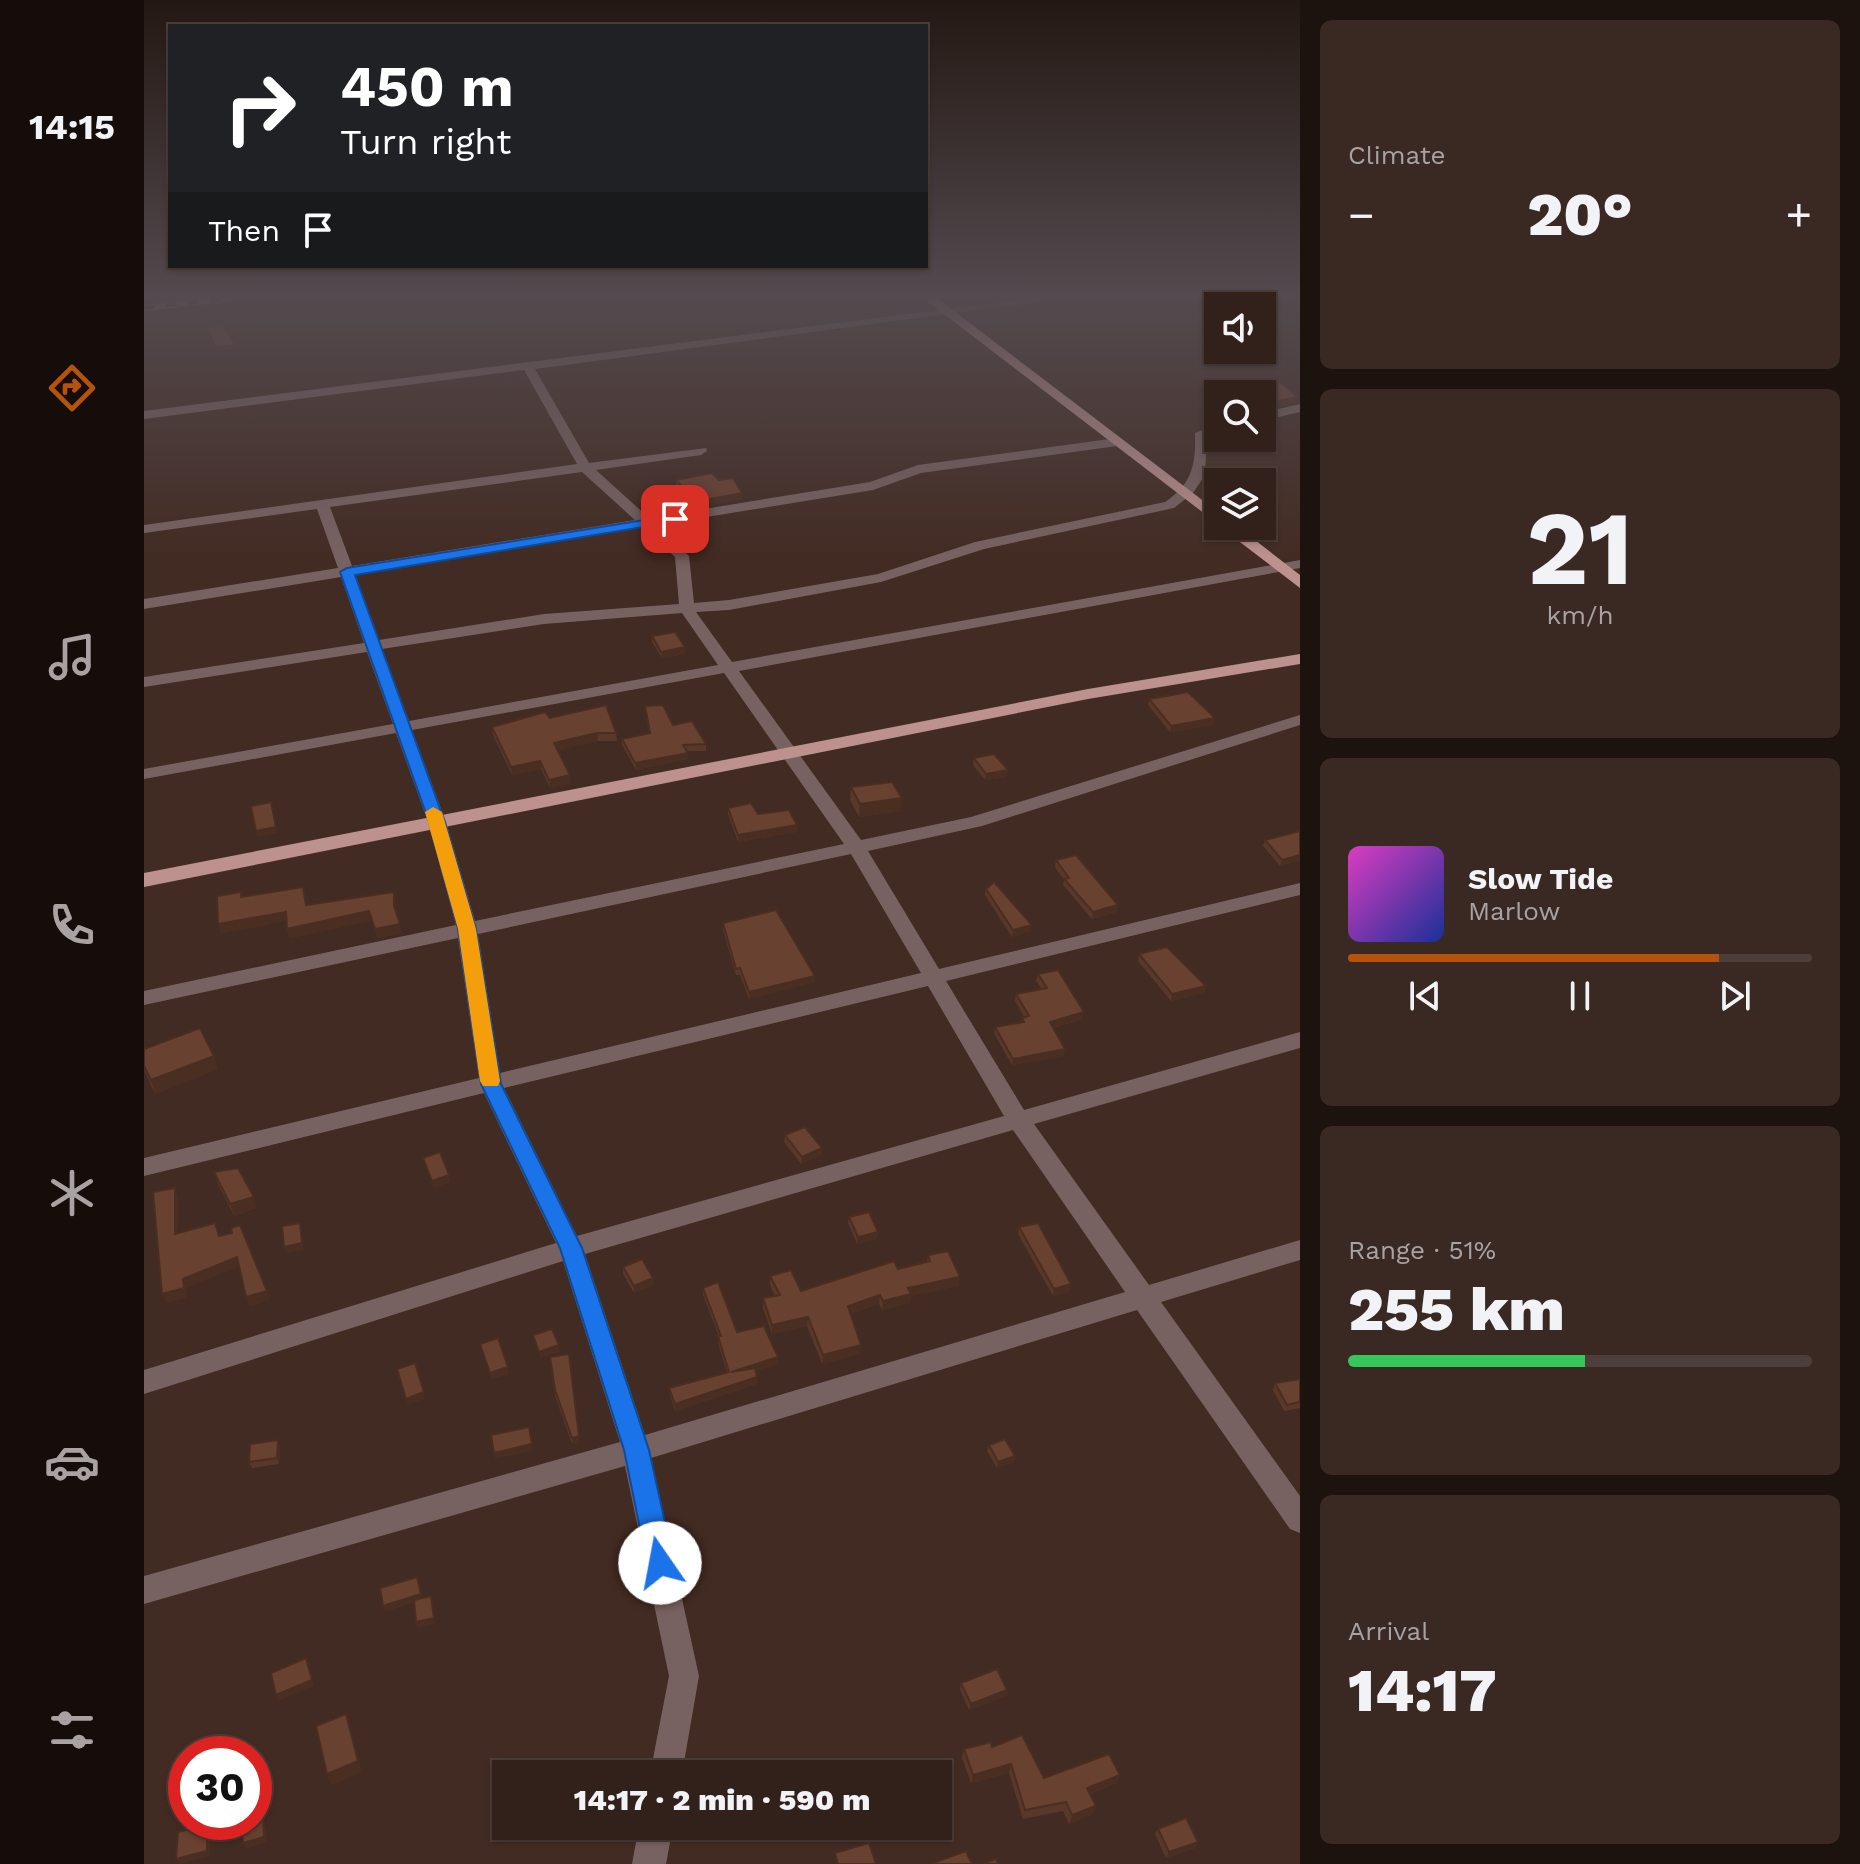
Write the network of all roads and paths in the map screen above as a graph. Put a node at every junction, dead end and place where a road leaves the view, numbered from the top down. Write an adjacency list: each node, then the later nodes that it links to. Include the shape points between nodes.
1 (385, 385): 6 (street)
2 (538, 385): 10 (street)
3 (1043, 385): 8 (main road)
4 (1300, 408): 5 (street)
5 (1276, 414)
6 (144, 417)
7 (1204, 432): 11 (street, via 1202,466)
8 (1117, 442): 11 (main road); 14 (street, via 918,469 873,486)
9 (701, 451): 10 (street)
10 (585, 467): 12 (street); 14 (street)
11 (1186, 494): 13 (main road); 22 (street, via 1169,505 980,545 881,578)
12 (322, 504): 15 (street); 19 (street)
13 (1204, 508)
14 (647, 523): 19 (street); 22 (street, via 682,556)
15 (144, 529)
16 (1245, 540): 18 (main road)
17 (1300, 564): 18 (street)
18 (1280, 567): 20 (main road); 25 (street)
19 (347, 572): 21 (street); 23 (street)
20 (1300, 583)
21 (144, 604)
22 (687, 610): 23 (street, via 544,619); 25 (street)
23 (375, 646): 26 (street); 28 (street)
24 (1300, 659): 29 (main road)
25 (728, 668): 28 (street); 29 (street)
26 (144, 682)
27 (1300, 720): 32 (street, via 975,822)
28 (404, 727): 30 (street); 31 (street)
29 (789, 753): 31 (main road); 32 (street)
30 (144, 774)
31 (437, 822): 33 (main road); 35 (street)
32 (856, 847): 35 (street); 36 (street)
33 (144, 880)
34 (1300, 889): 36 (street)
35 (467, 929): 37 (street); 39 (street)
36 (932, 977): 39 (street); 40 (street)
37 (144, 998)
38 (1300, 1040): 40 (street)
39 (491, 1084): 41 (street); 42 (street)
40 (1019, 1121): 42 (street); 44 (street)
41 (144, 1167)
42 (571, 1248): 45 (street); 46 (street)
43 (1300, 1250): 44 (street)
44 (1145, 1297): 46 (street); 47 (street)
45 (144, 1382)
46 (636, 1450): 48 (street); 49 (street, via 684,1676)
47 (1300, 1520)
48 (144, 1590)
49 (669, 1760)
50 (653, 1840): 51 (street)
51 (649, 1864)

